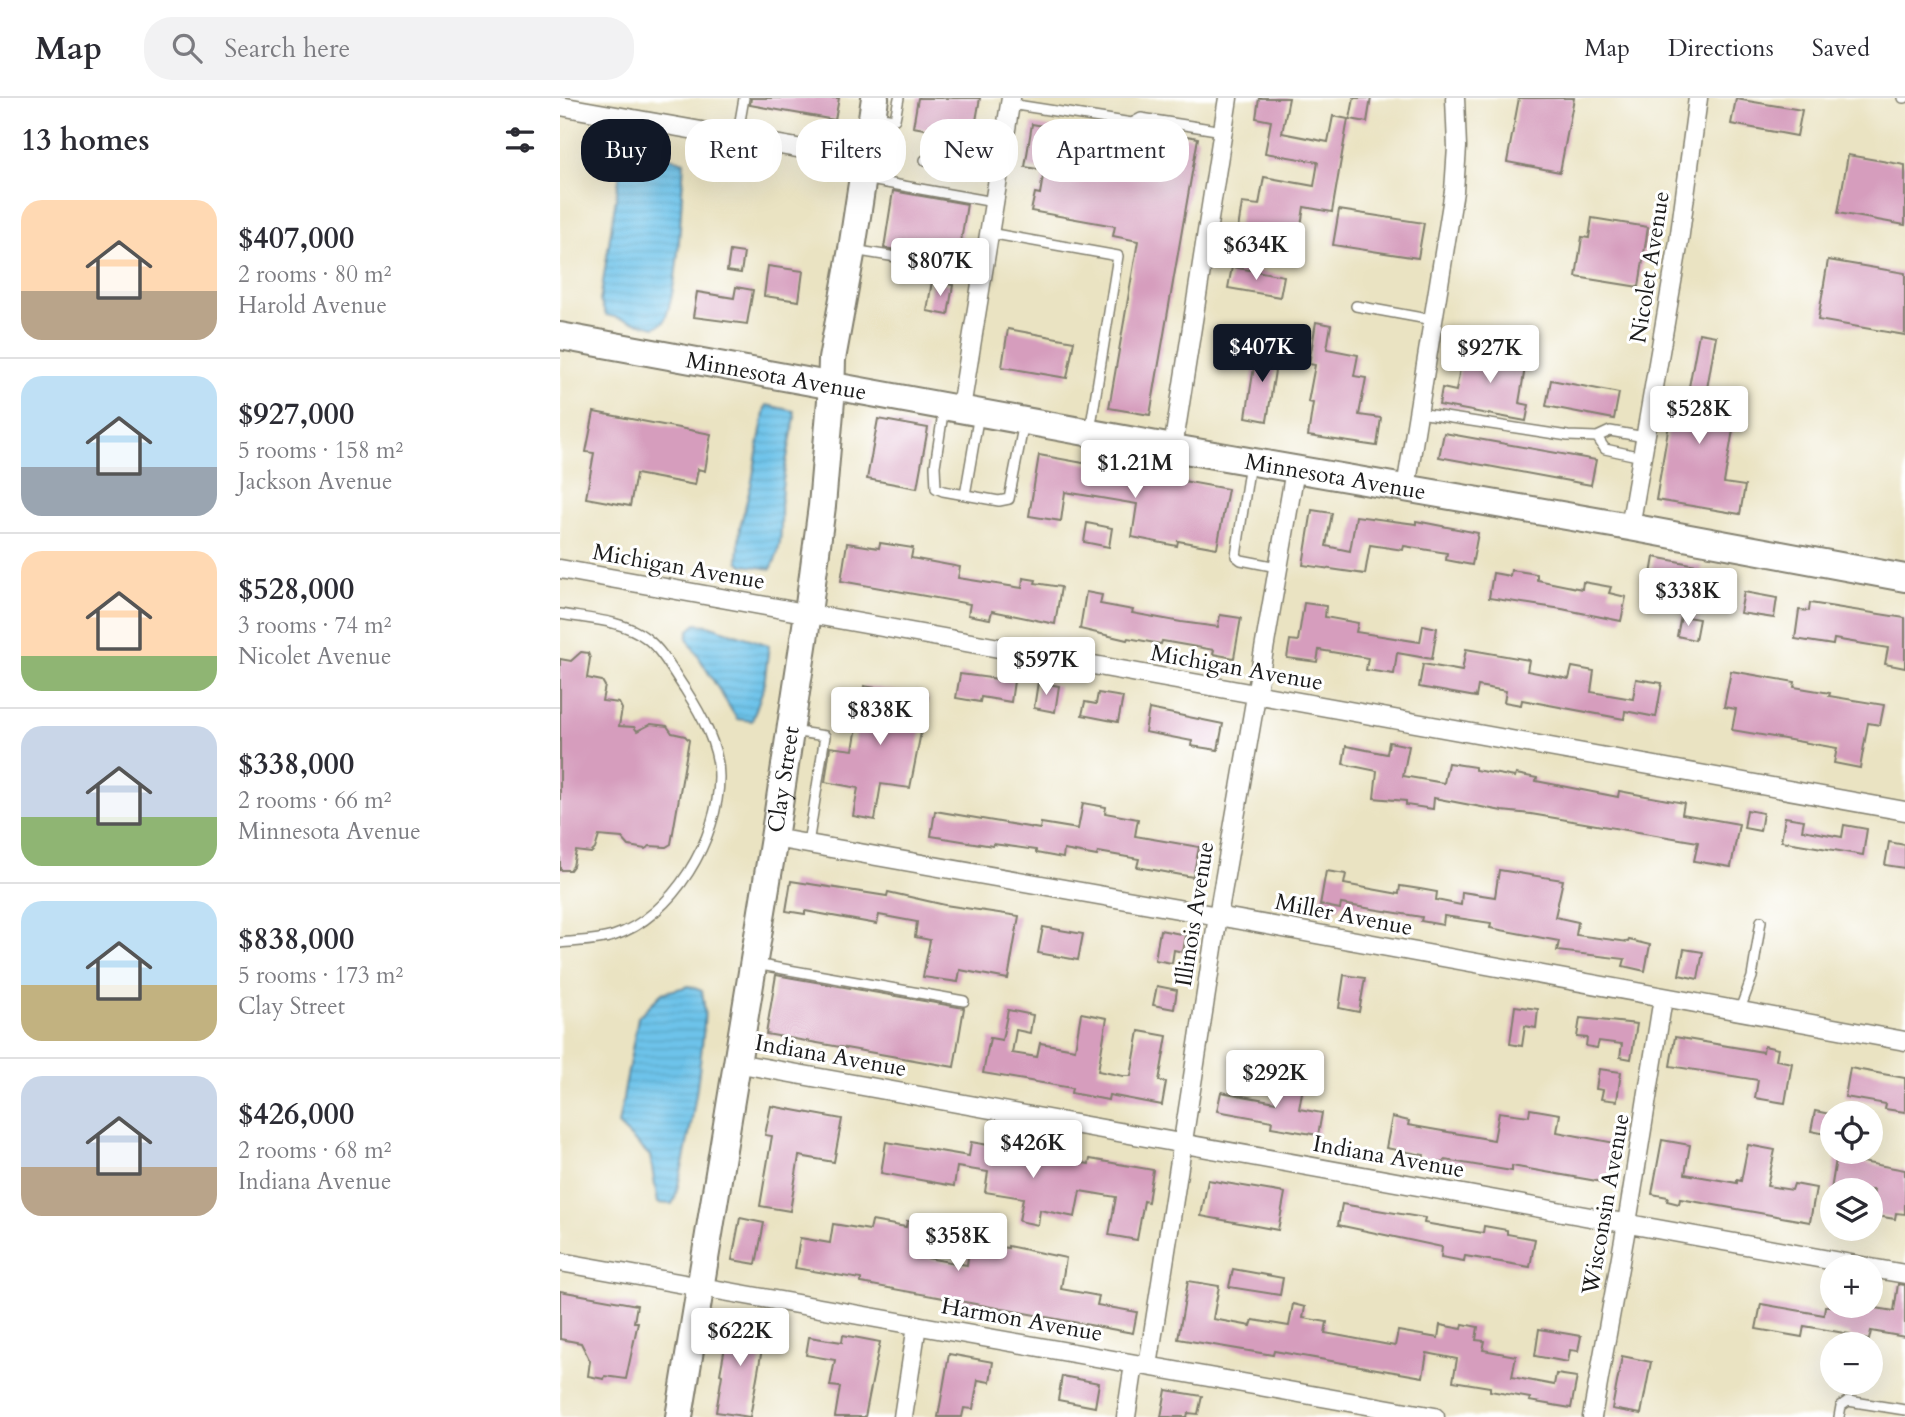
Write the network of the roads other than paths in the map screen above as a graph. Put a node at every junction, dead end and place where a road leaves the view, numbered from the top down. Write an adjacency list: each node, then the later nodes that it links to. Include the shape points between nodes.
1 (744, 98): 9 (lane)
2 (899, 98): 8 (lane, via 895,119)
3 (1228, 98): 12 (street)
4 (1455, 98): 21 (street, via 1454,191)
5 (1698, 98): 29 (street, Nicolet Avenue)
6 (1010, 101): 10 (street); 12 (lane, via 1132,124 1141,118)
7 (560, 106): 11 (street)
8 (873, 107)
9 (740, 119)
10 (1007, 119)
11 (685, 129)
12 (1223, 131): 30 (street)
13 (862, 182): 18 (street, Clay Street)
14 (901, 182): 16 (lane)
15 (997, 182): 16 (street)
16 (994, 202): 17 (street)
17 (989, 233): 19 (street); 27 (lane, via 1118,256)
18 (852, 249): 19 (lane); 23 (street, Clay Street)
19 (983, 271): 24 (street)
20 (1356, 306): 21 (lane)
21 (1433, 320): 25 (street)
22 (560, 337): 23 (street, Minnesota Avenue)
23 (831, 387): 24 (street, Minnesota Avenue); 40 (street, Clay Street)
24 (962, 408): 26 (street, Minnesota Avenue); 35 (lane); 35 (lane, via 935,466 936,488)
25 (1419, 413): 28 (lane); 34 (street)
26 (1025, 420): 27 (street, Minnesota Avenue); 35 (lane, via 1009,499)
27 (1089, 432): 30 (street, Minnesota Avenue)
28 (1597, 437): 29 (lane, via 1610,431); 31 (lane, via 1605,449)
29 (1645, 437): 31 (street, Nicolet Avenue)
30 (1173, 448): 32 (street, Minnesota Avenue)
31 (1642, 457): 36 (street, Nicolet Avenue)
32 (1251, 462): 33 (street, Minnesota Avenue); 37 (lane, via 1236,556)
33 (1295, 470): 34 (street, Minnesota Avenue); 37 (street, Illinois Avenue)
34 (1406, 488): 36 (street, Minnesota Avenue)
35 (965, 495)
36 (1630, 527): 39 (street, Minnesota Avenue)
37 (1277, 568): 42 (street, Illinois Avenue)
38 (560, 569): 40 (street, Michigan Avenue)
39 (1905, 578)
40 (808, 613): 42 (street, Michigan Avenue); 43 (street, Clay Street)
41 (560, 614): 49 (lane, via 627,627 647,638 698,709 713,745 719,776 701,852 668,900 612,936)
42 (1256, 695): 44 (street, Michigan Avenue); 47 (street, Illinois Avenue)
43 (790, 730): 45 (street, Clay Street); 46 (lane, via 825,736)
44 (1905, 811)
45 (774, 838): 46 (street, Miller Avenue); 50 (street, Clay Street)
46 (808, 844): 47 (street, Miller Avenue)
47 (1218, 916): 51 (street, Miller Avenue); 56 (street, Illinois Avenue)
48 (1761, 921): 53 (lane, via 1752,977)
49 (560, 943)
50 (753, 964): 52 (lane); 55 (street, Clay Street)
51 (1663, 998): 53 (street, Miller Avenue); 57 (street, Wisconsin Avenue)
52 (964, 1000)
53 (1739, 1012): 54 (street, Miller Avenue)
54 (1905, 1041)
55 (736, 1063): 56 (street, Indiana Avenue); 62 (street, Clay Street)
56 (1184, 1144): 57 (street, Indiana Avenue); 64 (street, Illinois Avenue)
57 (1627, 1223): 58 (street, Indiana Avenue); 71 (street, Wisconsin Avenue)
58 (1820, 1258)
59 (560, 1262): 62 (street, Harmon Avenue)
60 (1883, 1270): 61 (street, Indiana Avenue)
61 (1905, 1274)
62 (699, 1287): 63 (street, Harmon Avenue); 67 (street, Clay Street)
63 (917, 1325): 64 (street, Harmon Avenue); 68 (street)
64 (1141, 1365): 65 (street, Harmon Avenue); 69 (street, Illinois Avenue)
65 (1350, 1410): 70 (street, Harmon Avenue)
66 (1904, 1412): 72 (lane, via 1848,1401 1841,1406)
67 (679, 1417)
68 (903, 1417)
69 (1126, 1417)
70 (1435, 1417)
71 (1592, 1417)
72 (1839, 1417)

